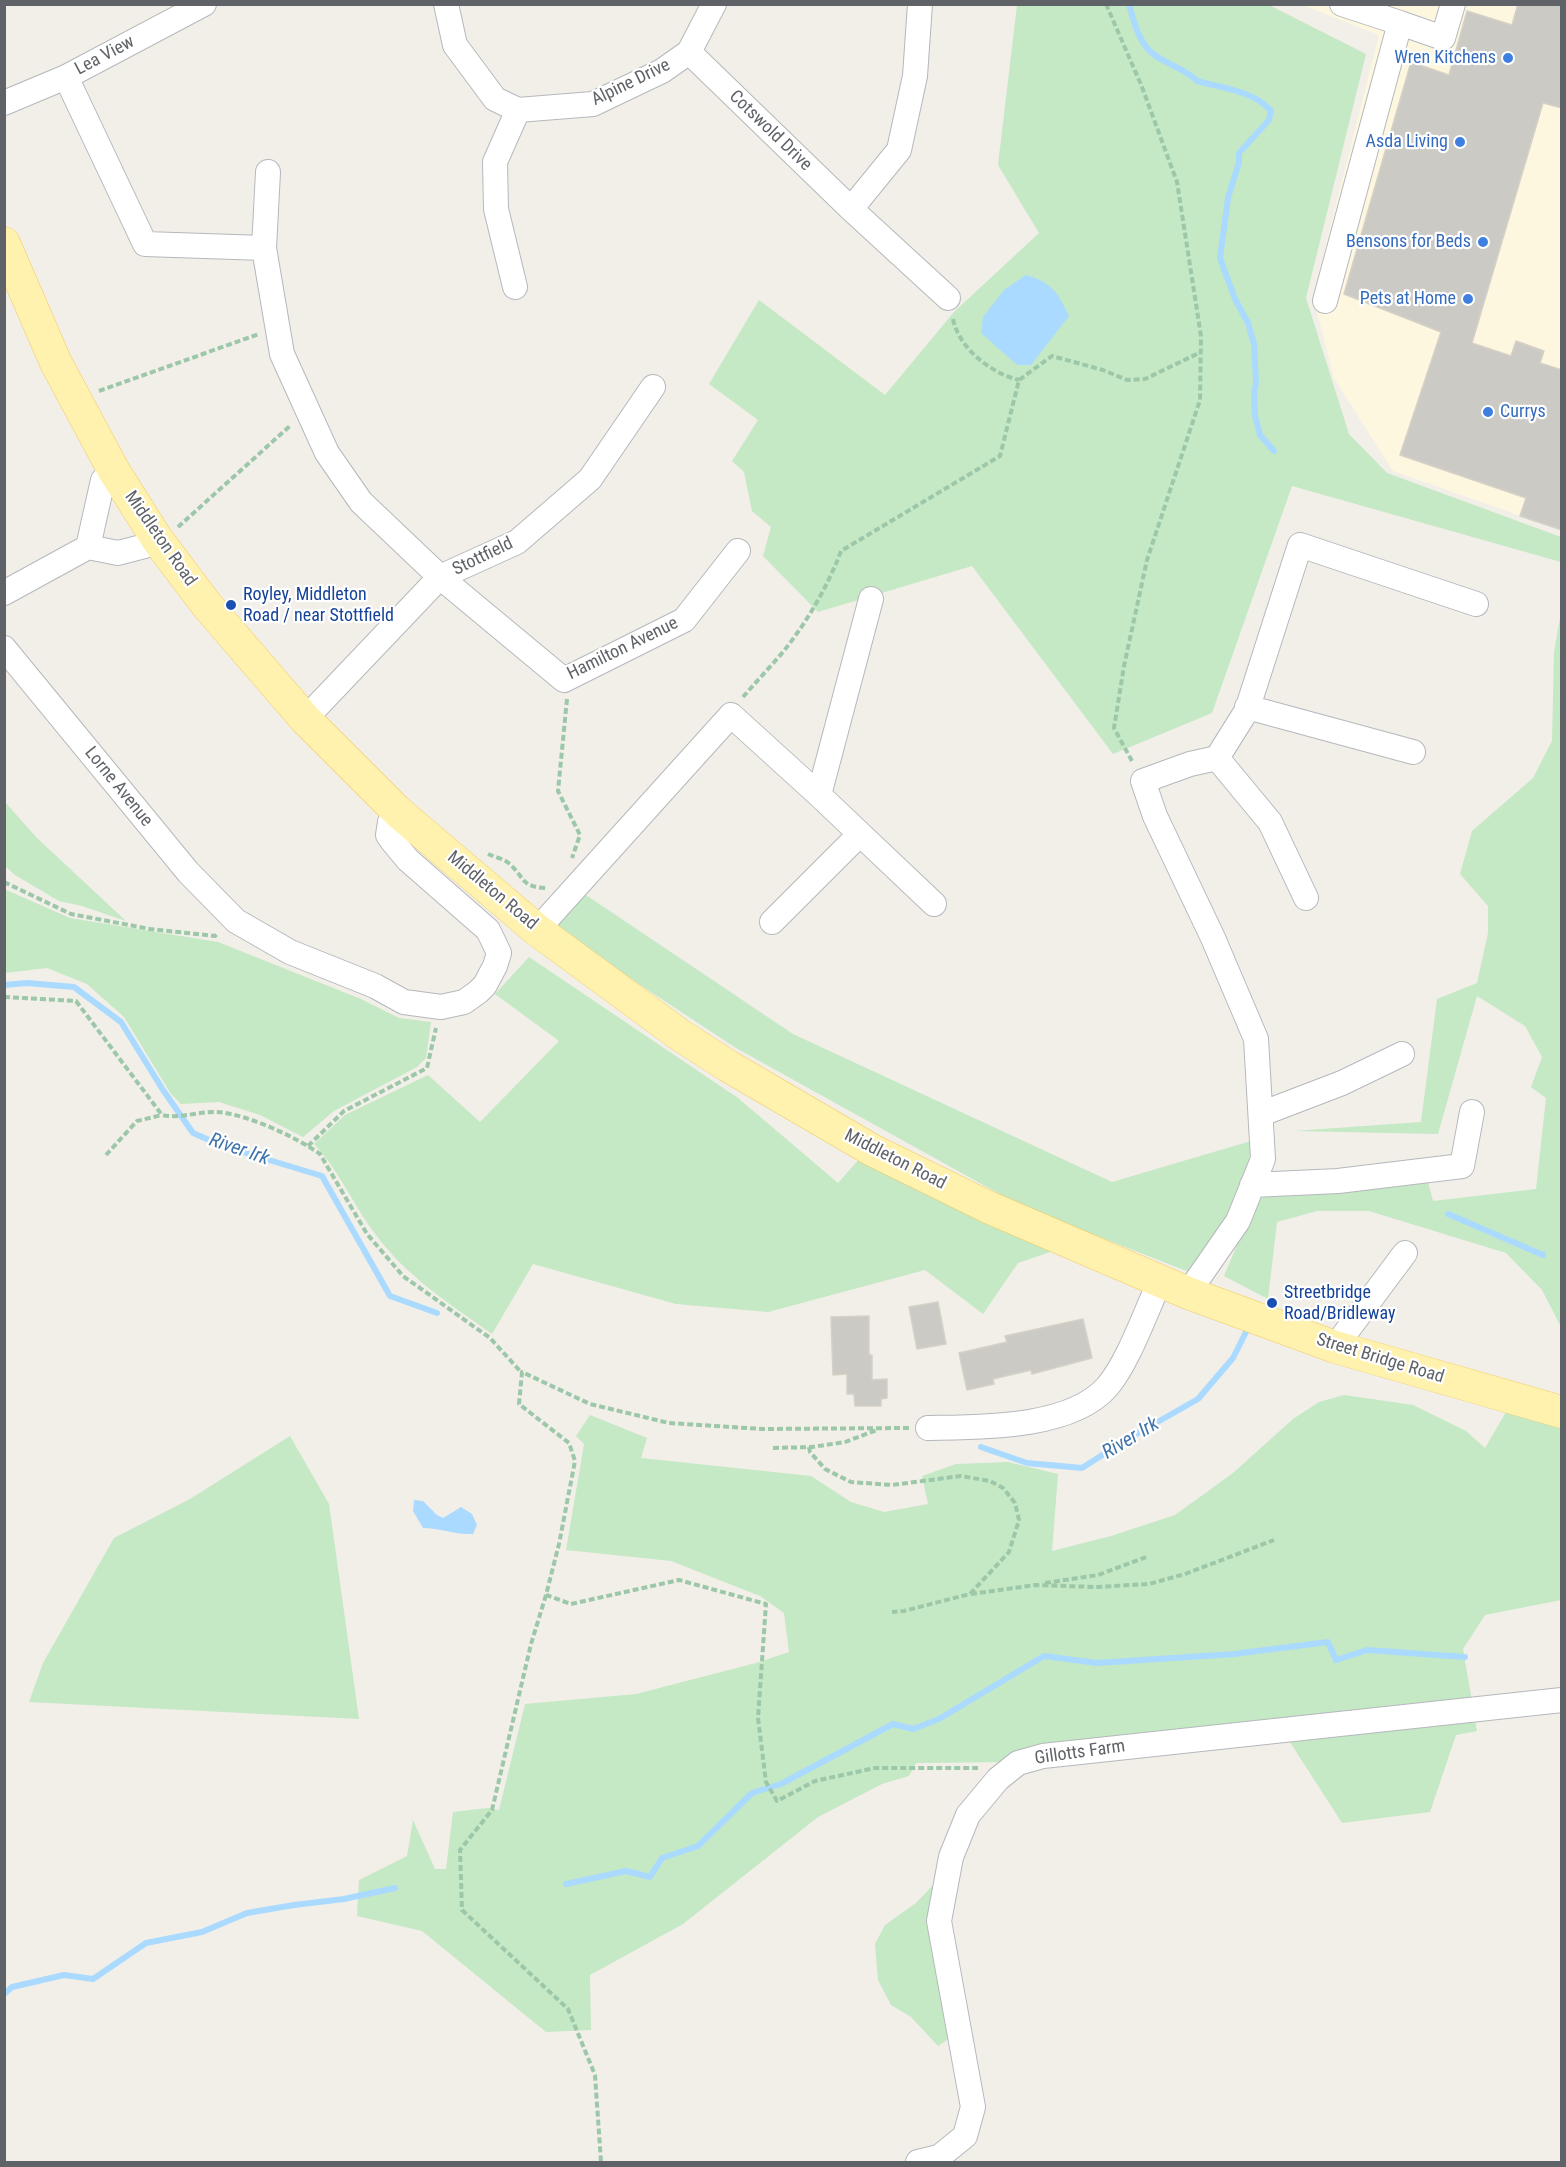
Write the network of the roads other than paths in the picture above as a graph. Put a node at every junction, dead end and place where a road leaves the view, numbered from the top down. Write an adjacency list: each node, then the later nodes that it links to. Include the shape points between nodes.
1 (204, 4): 9 (street, Lea View)
2 (446, 4): 11 (street, via 456,45 495,99)
3 (714, 4): 8 (street, Alpine Drive)
4 (920, 4): 13 (street, via 915,76 899,150)
5 (1342, 4): 7 (street)
6 (1453, 4): 7 (street, via 1443,38)
7 (1400, 23): 18 (street)
8 (688, 52): 11 (street, Alpine Drive, via 662,71 593,104); 13 (street, Cotswold Drive)
9 (66, 77): 10 (street, Lea View); 15 (street, via 145,244)
10 (4, 103)
11 (518, 110): 16 (street, via 495,162 496,209)
12 (268, 172): 15 (street, Hamilton Avenue)
13 (851, 209): 17 (street, Cotswold Drive)
14 (4, 243): 20 (main road, Middleton Road, via 56,363)
15 (264, 248): 24 (street, Hamilton Avenue, via 282,354 327,453 361,501)
16 (515, 287)
17 (948, 298)
18 (1325, 301)
19 (653, 387): 24 (street, Stottfield, via 590,479 517,542)
20 (114, 471): 21 (main road, Middleton Road); 22 (street, via 104,480)
21 (158, 541): 22 (street, via 118,552); 30 (main road, Middleton Road)
22 (88, 548): 25 (street)
23 (738, 551): 24 (street, Hamilton Avenue, via 684,620 564,680)
24 (440, 577): 30 (street, Stottfield)
25 (4, 593)
26 (871, 599): 33 (street)
27 (1476, 604): 29 (street, via 1300,545)
28 (4, 648): 34 (street, Lorne Avenue, via 188,872 236,921 290,952 375,986 404,1002 441,1007 464,1002 485,985 499,953 488,930 408,860 388,835 390,822)
29 (1247, 707): 31 (street); 32 (street)
30 (305, 719): 34 (main road, Middleton Road)
31 (1413, 752)
32 (1217, 758): 36 (street, via 1270,822); 42 (street, via 1143,781 1155,816 1256,1039)
33 (819, 795): 35 (street); 39 (street, via 730,715)
34 (398, 811): 39 (main road, Middleton Road)
35 (860, 834): 37 (street); 38 (street)
36 (1306, 898)
37 (934, 904)
38 (772, 922)
39 (537, 930): 45 (main road, Middleton Road, via 680,1035 825,1124 988,1207)
40 (1402, 1054): 42 (street, via 1342,1083)
41 (1472, 1112): 43 (street, via 1462,1166 1338,1181)
42 (1261, 1114): 43 (street, via 1263,1159)
43 (1252, 1185): 46 (street, via 1238,1221)
44 (1405, 1253): 47 (street)
45 (1160, 1281): 46 (main road, Middleton Road); 49 (street, via 1119,1370 1095,1397 1069,1412 1022,1425)
46 (1194, 1295): 47 (main road, Street Bridge Road)
47 (1335, 1347): 48 (main road, Street Bridge Road)
48 (1562, 1412)
49 (928, 1428)
50 (1562, 1700): 51 (street, Gillotts Farm, via 1043,1755 1018,1763 998,1779 968,1815 951,1857 939,1921 973,2106 965,2136 939,2157)
51 (918, 2163)

